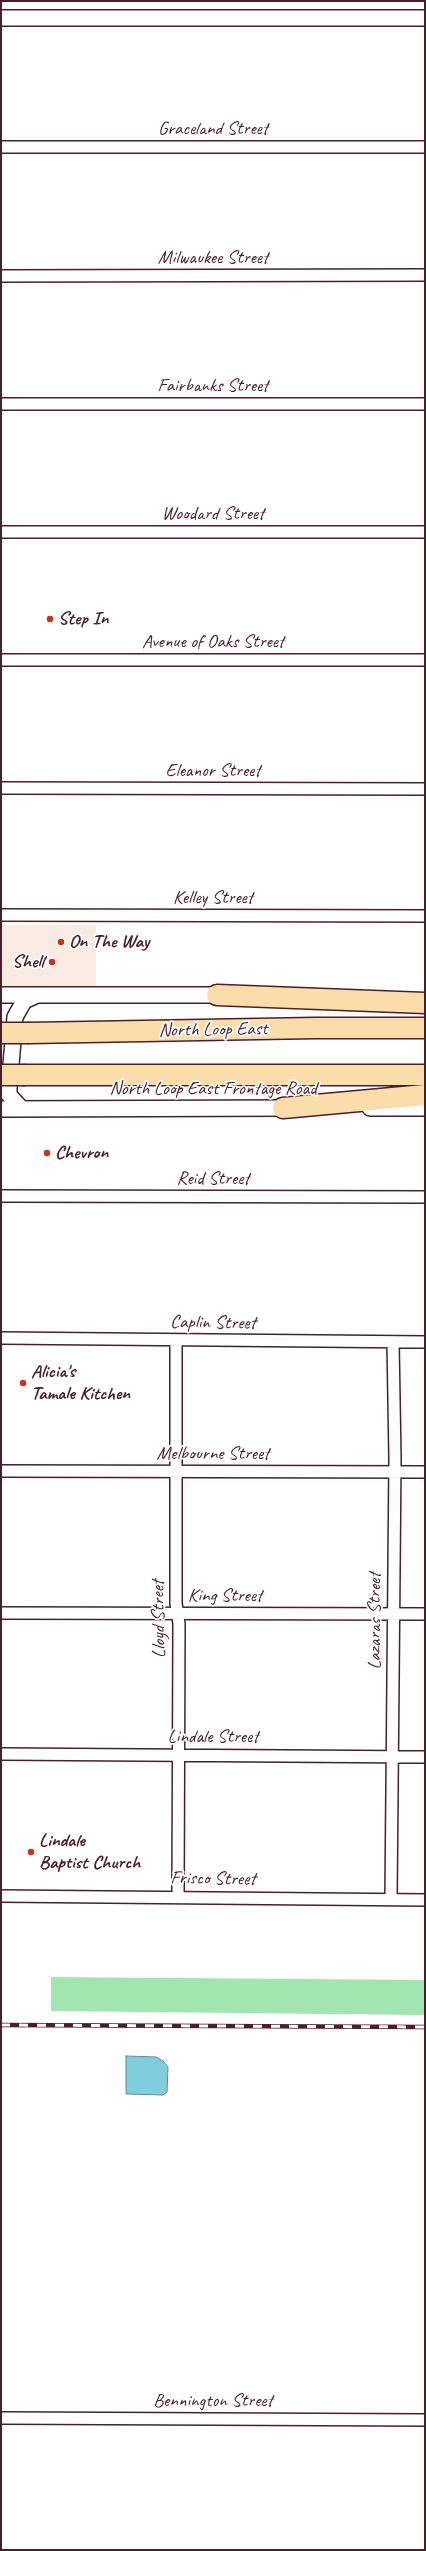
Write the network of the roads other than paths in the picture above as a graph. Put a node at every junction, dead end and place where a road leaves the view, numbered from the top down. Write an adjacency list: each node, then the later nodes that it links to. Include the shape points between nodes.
1 (1, 18): 2 (main road)
2 (425, 18)
3 (1, 147): 4 (street, Graceland Street)
4 (425, 147)
5 (425, 275): 6 (street, Milwaukee Street)
6 (1, 276)
7 (1, 404): 8 (street, Fairbanks Street)
8 (425, 404)
9 (1, 532): 10 (street, Woodard Street)
10 (425, 532)
11 (1, 660): 12 (street, Avenue of Oaks Street)
12 (425, 660)
13 (1, 788): 14 (street, Eleanor Street)
14 (425, 789)
15 (1, 915): 16 (street, Kelley Street)
16 (425, 916)
17 (1, 995): 18 (main road)
18 (37, 995): 19 (main road); 32 (main road, via 24,1001 15,1017 8,1088 9,1095)
19 (217, 995): 20 (main road); 21 (highway)
20 (425, 995)
21 (425, 1003)
22 (425, 1028): 23 (highway, North Loop East, bridge)
23 (1, 1033)
24 (1, 1075): 26 (highway, bridge)
25 (425, 1075): 26 (highway, via 66,1075)
26 (24, 1082): 27 (highway)
27 (1, 1089)
28 (425, 1095): 29 (highway)
29 (283, 1108): 30 (main road, North Loop East Frontage Road); 32 (main road, North Loop East Frontage Road)
30 (425, 1108)
31 (1, 1109): 32 (main road, North Loop East Frontage Road)
32 (22, 1109)
33 (1, 1196): 34 (street, Reid Street)
34 (425, 1197)
35 (1, 1338): 36 (street, Caplin Street)
36 (176, 1340): 37 (street, Caplin Street); 40 (street, Lloyd Street)
37 (393, 1342): 38 (street, Caplin Street); 41 (street, Lazaras Street)
38 (425, 1342)
39 (1, 1471): 40 (street, Melbourne Street)
40 (176, 1472): 41 (street, Melbourne Street); 44 (street, Lloyd Street)
41 (395, 1472): 42 (street, Melbourne Street); 45 (street, Lazaras Street)
42 (425, 1472)
43 (1, 1613): 44 (street, King Street)
44 (178, 1614): 45 (street, King Street); 48 (street, Lloyd Street)
45 (393, 1614): 46 (street, King Street); 49 (street, Lazaras Street)
46 (425, 1614)
47 (1, 1754): 48 (street, Lindale Street)
48 (179, 1755): 49 (street, Lindale Street); 52 (street, Lloyd Street)
49 (393, 1756): 50 (street, Lindale Street); 53 (street, Lazaras Street)
50 (425, 1757)
51 (1, 1896): 52 (street, Frisco Street)
52 (178, 1897): 53 (street, Frisco Street)
53 (391, 1899): 54 (street, Frisco Street)
54 (425, 1900)
55 (1, 2418): 56 (street, Bennington Street)
56 (425, 2420)

